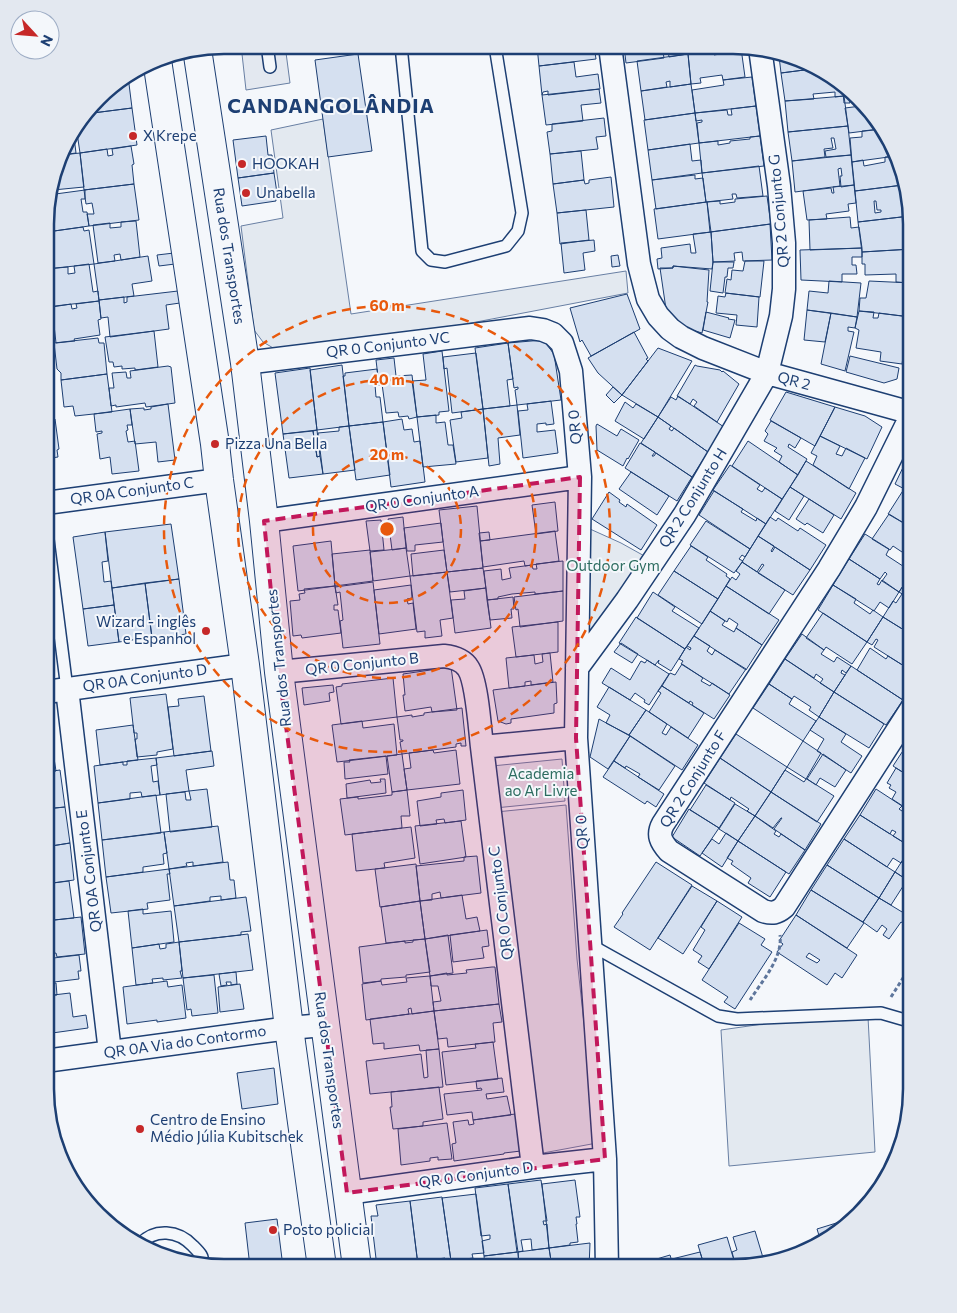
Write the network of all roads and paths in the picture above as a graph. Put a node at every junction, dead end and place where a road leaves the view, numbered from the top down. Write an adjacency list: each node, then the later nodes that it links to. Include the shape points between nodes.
1 (268, 54): 8 (lane)
2 (403, 54): 3 (lane, via 422,251 431,260 445,262 506,246 518,231 522,213)
3 (496, 54)
4 (611, 54): 11 (street, QR 2, via 639,264 648,299 658,316 681,337)
5 (198, 56): 10 (street, Rua dos Transportes)
6 (761, 56): 11 (street, QR 2 Conjunto G, via 784,243 781,316)
7 (158, 67): 15 (street)
8 (270, 67)
9 (530, 328): 10 (street, QR 0 Conjunto VC); 16 (street, QR 0, via 553,334 562,343 571,371)
10 (245, 363): 13 (street, Rua dos Transportes)
11 (767, 373): 12 (street, QR 2); 23 (street, QR 2 Conjunto H, via 685,514)
12 (903, 411)
13 (254, 431): 15 (street); 19 (street, Rua dos Transportes)
14 (903, 431): 29 (street, QR 2 Conjunto F, via 866,507 829,569 660,831 662,844 669,851 763,912)
15 (214, 438): 17 (street)
16 (580, 477): 19 (street, QR 0 Conjunto A); 23 (street, QR 0)
17 (219, 480): 18 (street, QR 0A Conjunto C); 22 (street)
18 (54, 502)
19 (264, 521): 24 (street, Rua dos Transportes)
20 (444, 656): 24 (street, QR 0 Conjunto B); 28 (street, QR 0 Conjunto C, via 455,658 468,668 474,683)
21 (54, 657): 25 (lane)
22 (245, 665): 25 (street, QR 0A Conjunto D); 36 (street)
23 (576, 668): 27 (street, QR 0)
24 (279, 672): 35 (street, Rua dos Transportes)
25 (56, 690): 37 (street, QR 0A Conjunto E)
26 (903, 722): 29 (street)
27 (576, 738): 28 (street); 30 (street, QR 0)
28 (482, 747): 40 (street, QR 0 Conjunto C)
29 (778, 913): 33 (path, via 781,942 778,957)
30 (589, 944): 33 (lane, via 718,1016); 39 (street, QR 0)
31 (903, 978): 32 (path)
32 (881, 1013): 33 (lane); 34 (lane)
33 (737, 1019)
34 (903, 1019)
35 (324, 1025): 36 (street, QR 0A Via do Contormo); 41 (street, Rua dos Transportes)
36 (289, 1028): 37 (street, QR 0A Via do Contormo); 44 (street)
37 (110, 1052): 38 (street, QR 0A Via do Contormo)
38 (54, 1060)
39 (605, 1159): 40 (street, QR 0 Conjunto D); 46 (street, QR 0)
40 (533, 1167): 41 (street, QR 0 Conjunto D)
41 (347, 1193): 45 (street, Rua dos Transportes)
42 (144, 1239): 43 (lane, via 164,1232 176,1234 188,1241)
43 (202, 1258)
44 (321, 1259)
45 (356, 1259)
46 (607, 1259)

